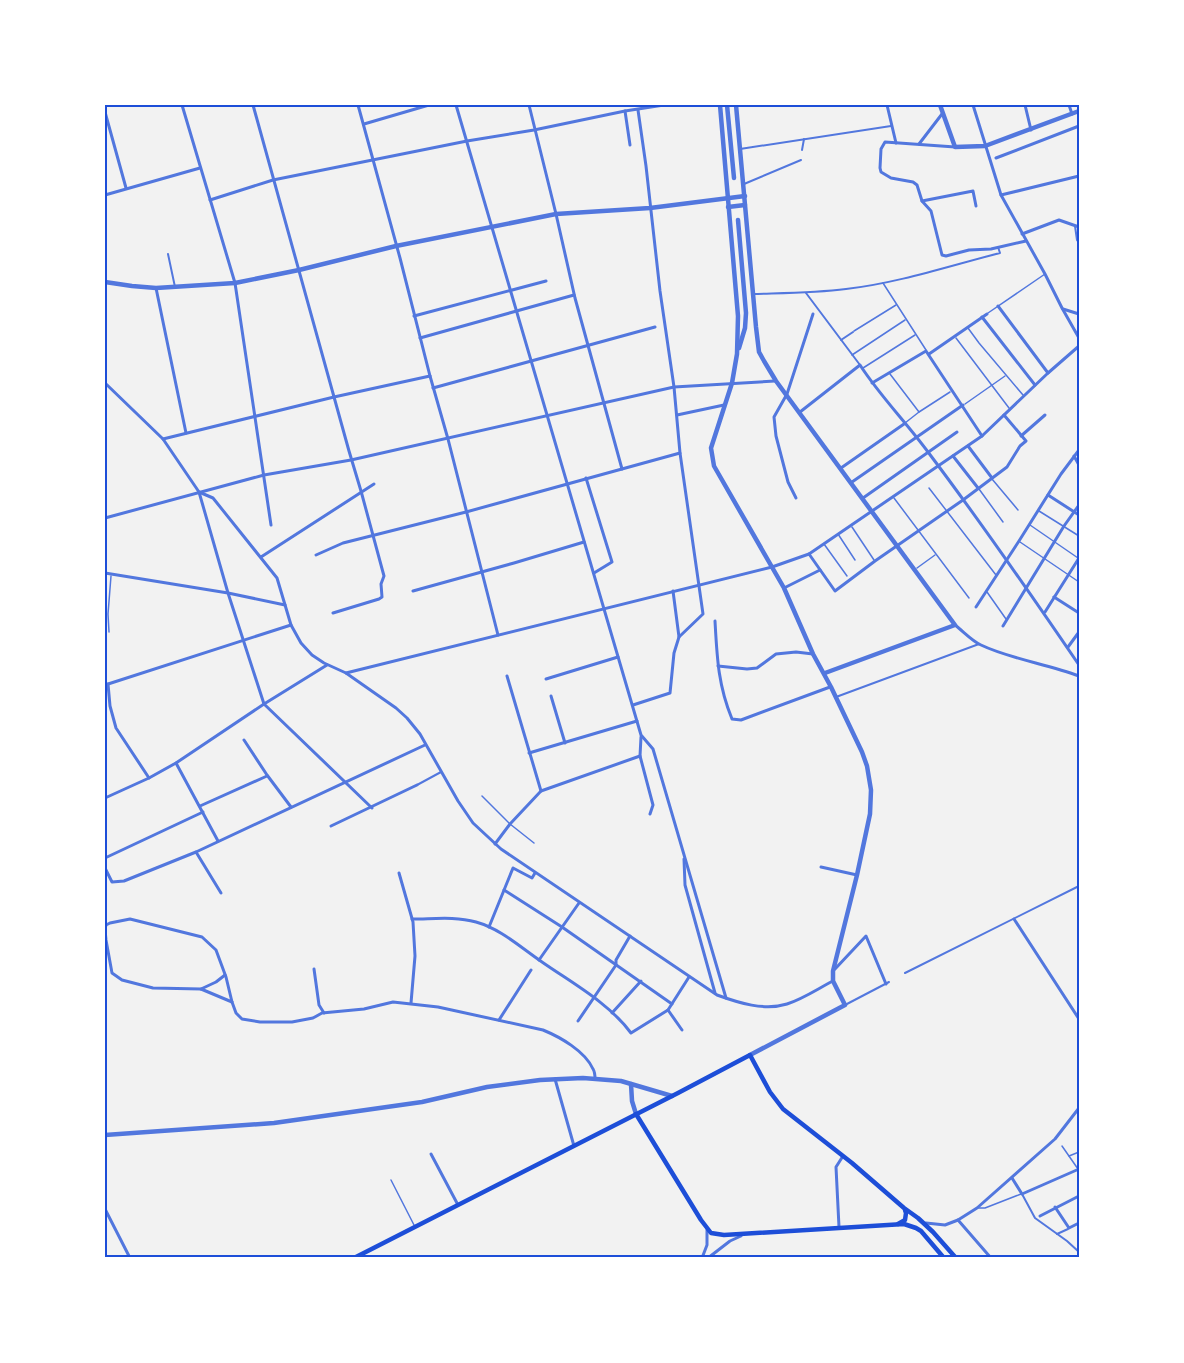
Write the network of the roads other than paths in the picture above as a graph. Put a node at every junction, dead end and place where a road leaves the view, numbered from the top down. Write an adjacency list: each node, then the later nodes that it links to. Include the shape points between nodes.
1 (182, 105): 39 (street)
2 (253, 105): 42 (street)
3 (358, 105): 22 (street)
4 (429, 105): 22 (street)
5 (456, 105): 28 (street)
6 (529, 105): 25 (street)
7 (664, 105): 16 (street)
8 (720, 105): 48 (street)
9 (727, 105): 41 (street)
10 (736, 105): 34 (street)
11 (886, 105): 23 (street)
12 (940, 105): 20 (street)
13 (973, 105): 32 (street)
14 (1025, 105): 26 (street)
15 (1069, 105): 21 (street)
16 (641, 108): 17 (street); 54 (street)
17 (625, 111): 25 (street); 31 (street)
18 (1079, 111): 21 (street)
19 (105, 112): 44 (street)
20 (943, 112): 30 (street); 33 (street)
21 (1072, 114): 26 (street)
22 (363, 124): 38 (street)
23 (892, 126): 27 (street); 29 (street)
24 (1079, 126): 36 (street)
25 (534, 130): 28 (street); 55 (street)
26 (1031, 130): 32 (street)
27 (804, 139): 34 (street); 35 (street)
28 (467, 141): 38 (street); 57 (street)
29 (896, 142): 30 (street); 50 (street, via 885,142 881,149 881,172 915,183)
30 (918, 144): 33 (street)
31 (630, 145)
32 (985, 146): 33 (street); 46 (street)
33 (955, 147)
34 (740, 149): 43 (street)
35 (802, 150)
36 (996, 158)
37 (801, 159): 43 (street)
38 (373, 160): 42 (street); 62 (street)
39 (200, 168): 44 (street); 49 (street)
40 (1079, 176): 46 (street)
41 (734, 178)
42 (273, 180): 49 (street); 66 (street)
43 (744, 184): 47 (street)
44 (126, 188): 45 (street)
45 (105, 195)
46 (1000, 195): 59 (street)
47 (745, 196): 48 (street); 51 (street)
48 (727, 199): 53 (street); 54 (street)
49 (210, 200): 71 (street)
50 (922, 201): 52 (street, via 973,191); 63 (street, via 932,211 942,255)
51 (746, 205): 53 (street); 77 (street)
52 (976, 206)
53 (728, 207): 100 (street, via 738,315)
54 (650, 208): 55 (street); 114 (street)
55 (556, 214): 57 (street); 78 (street)
56 (738, 220): 100 (street, via 746,313)
57 (492, 226): 62 (street); 75 (street)
58 (1077, 226): 59 (street, via 1059,220); 61 (street)
59 (1022, 234): 60 (street)
60 (1026, 241): 63 (street); 67 (street)
61 (1079, 243)
62 (396, 246): 66 (street); 86 (street)
63 (998, 247): 72 (street, via 1000,253)
64 (168, 254): 73 (street)
65 (105, 270): 68 (street)
66 (299, 270): 71 (street); 119 (street)
67 (1045, 274): 80 (lane); 81 (street)
68 (105, 276)
69 (546, 280): 75 (street)
70 (105, 282): 74 (street)
71 (235, 283): 73 (street); 130 (street)
72 (882, 283): 76 (street); 79 (lane)
73 (175, 287): 74 (street)
74 (156, 288): 133 (street)
75 (510, 290): 82 (street); 86 (street)
76 (806, 293): 77 (street); 96 (street)
77 (753, 294): 108 (street, via 759,352)
78 (574, 295): 82 (street); 97 (street)
79 (896, 304): 88 (lane); 91 (lane)
80 (998, 306): 84 (lane); 105 (street)
81 (1062, 308): 85 (street); 95 (street)
82 (517, 311): 94 (street); 102 (street)
83 (813, 314): 117 (street)
84 (987, 314): 87 (street)
85 (1079, 314)
86 (414, 316): 94 (street)
87 (982, 317): 90 (street); 112 (street)
88 (906, 319): 92 (lane); 101 (lane)
89 (655, 327): 97 (street)
90 (968, 328): 93 (street); 107 (lane)
91 (853, 332): 96 (street)
92 (916, 335): 99 (lane); 103 (lane)
93 (955, 337): 99 (street); 113 (lane)
94 (420, 338): 106 (street)
95 (1079, 338)
96 (841, 340): 101 (street)
97 (589, 346): 102 (street); 120 (street)
98 (1079, 346): 105 (street)
99 (927, 353): 104 (street); 116 (street)
100 (737, 354): 110 (street)
101 (852, 355): 103 (street)
102 (531, 362): 115 (street); 129 (street)
103 (861, 367): 111 (street); 124 (street)
104 (889, 373): 111 (street); 125 (lane)
105 (1048, 373): 112 (street)
106 (430, 376): 115 (street); 119 (street)
107 (1006, 376): 113 (lane); 118 (lane)
108 (776, 381): 110 (street); 117 (street)
109 (105, 383): 137 (street)
110 (732, 383): 114 (street); 121 (street)
111 (872, 383): 131 (street)
112 (1035, 385): 118 (street)
113 (992, 386): 122 (lane); 123 (lane)
114 (674, 387): 120 (street); 126 (street)
115 (433, 388): 138 (street)
116 (952, 390): 122 (street); 125 (lane)
117 (787, 394): 124 (street); 162 (street, via 774,417 788,482)
118 (1024, 396): 123 (street)
119 (334, 397): 130 (street); 145 (street)
120 (604, 402): 129 (street); 149 (street)
121 (726, 405): 126 (street); 197 (street, via 711,448 714,466)
122 (963, 405): 134 (street); 136 (street)
123 (1010, 409): 127 (street)
124 (800, 412): 148 (street)
125 (919, 412): 131 (lane)
126 (676, 415): 142 (street)
127 (1004, 415): 134 (street); 135 (street)
128 (1045, 415): 135 (street)
129 (548, 416): 138 (street); 154 (street)
130 (255, 417): 133 (street); 150 (street)
131 (904, 424): 136 (street); 148 (street)
132 (957, 432): 141 (street)
133 (186, 433): 137 (street)
134 (982, 436): 139 (street)
135 (1021, 436): 152 (street, via 1026,441 1007,467)
136 (917, 438): 141 (street); 153 (street)
137 (163, 439): 159 (street)
138 (448, 439): 145 (street); 170 (street)
139 (968, 446): 143 (street); 152 (street)
140 (1079, 450): 144 (street)
141 (928, 452): 147 (street); 163 (street)
142 (680, 453): 149 (street); 208 (street)
143 (953, 456): 147 (street); 157 (street)
144 (1074, 456): 146 (street); 160 (street)
145 (351, 460): 150 (street); 158 (street)
146 (1079, 465)
147 (938, 466): 161 (street); 164 (street)
148 (841, 468): 153 (street)
149 (622, 469): 151 (street)
150 (264, 475): 159 (street); 175 (street)
151 (586, 478): 154 (street); 202 (street, via 612,561)
152 (992, 478): 157 (street); 166 (lane)
153 (852, 482): 163 (street)
154 (567, 483): 170 (street); 184 (street)
155 (374, 484): 158 (street)
156 (929, 488): 169 (lane)
157 (978, 489): 164 (street); 174 (lane)
158 (361, 491): 181 (street); 191 (street)
159 (199, 492): 173 (street); 191 (street, via 213,498); 214 (street)
160 (1048, 495): 167 (street); 171 (street)
161 (892, 496): 168 (street); 179 (lane)
162 (796, 498)
163 (863, 498): 168 (street)
164 (963, 500): 169 (street); 195 (street)
165 (1079, 505): 171 (street)
166 (1018, 510)
167 (1039, 510): 177 (street); 178 (lane)
168 (872, 511): 176 (street); 187 (street)
169 (947, 511): 179 (street); 204 (lane)
170 (466, 512): 181 (street); 200 (street)
171 (1073, 512): 172 (street); 178 (street)
172 (1079, 515)
173 (105, 518)
174 (1003, 522)
175 (271, 525)
176 (850, 525): 180 (street); 196 (lane)
177 (1030, 525): 183 (street); 185 (lane)
178 (1064, 526): 182 (lane); 185 (street)
179 (918, 531): 187 (street); 189 (lane)
180 (838, 534): 186 (street); 194 (lane)
181 (373, 536): 190 (street); 220 (street, via 384,576 382,597)
182 (1079, 536)
183 (1019, 541): 192 (lane); 195 (street)
184 (585, 542): 200 (street); 202 (street)
185 (1054, 543): 192 (street); 193 (lane)
186 (824, 544): 188 (street); 206 (lane)
187 (897, 547): 196 (street); 199 (street)
188 (808, 554): 197 (street); 198 (street)
189 (936, 554): 199 (lane); 216 (lane)
190 (316, 555)
191 (261, 557): 217 (street, via 277,578)
192 (1045, 558): 205 (lane); 210 (street)
193 (1079, 559): 205 (street)
194 (855, 560)
195 (1007, 560): 204 (street); 210 (street)
196 (875, 561): 198 (street, via 835,591)
197 (772, 567): 208 (street); 209 (street)
198 (820, 570): 209 (street)
199 (914, 570): 226 (street)
200 (482, 572): 211 (street); 230 (street)
201 (105, 573): 203 (street)
202 (594, 573): 219 (street)
203 (111, 574): 214 (street); 228 (lane)
204 (996, 575): 213 (street)
205 (1069, 575): 207 (lane); 215 (street)
206 (847, 576)
207 (1079, 582)
208 (699, 585): 212 (street); 231 (street, via 703,614)
209 (784, 588): 235 (street)
210 (1027, 588): 222 (street); 223 (street)
211 (413, 591)
212 (673, 591): 219 (street); 231 (street)
213 (986, 591): 218 (street); 223 (lane)
214 (228, 593): 217 (street); 232 (street)
215 (1054, 597): 221 (street); 222 (street)
216 (969, 598)
217 (285, 605): 225 (street)
218 (976, 607)
219 (604, 608): 230 (street); 236 (street)
220 (333, 613)
221 (1079, 613)
222 (1043, 614): 234 (street)
223 (1006, 619): 227 (street)
224 (715, 621): 239 (street)
225 (291, 626): 232 (street); 237 (street, via 312,655)
226 (956, 626): 233 (street); 241 (street)
227 (1003, 626)
228 (109, 632)
229 (1079, 632): 234 (street)
230 (498, 635): 240 (street)
231 (679, 637): 250 (street, via 670,693)
232 (243, 641): 245 (street); 249 (street)
233 (979, 644): 243 (street); 248 (street)
234 (1067, 648): 238 (street)
235 (813, 654): 239 (street, via 776,654 757,668); 241 (street)
236 (618, 657): 244 (street); 250 (street)
237 (328, 664): 240 (street); 249 (street)
238 (1079, 665)
239 (718, 666): 246 (street, via 732,719 741,720)
240 (346, 673): 255 (street, via 402,713)
241 (825, 673): 246 (street)
242 (507, 676): 256 (street)
243 (1079, 676)
244 (546, 679)
245 (107, 684): 261 (street, via 116,728)
246 (831, 687): 248 (street)
247 (551, 696): 254 (street)
248 (836, 697): 284 (street, via 862,752 871,790)
249 (264, 704): 258 (street); 262 (street)
250 (633, 706): 251 (street)
251 (637, 721): 252 (street); 254 (street)
252 (641, 735): 257 (street); 278 (street, via 653,749)
253 (244, 740): 260 (street)
254 (565, 743): 256 (street)
255 (426, 745): 259 (street); 262 (street)
256 (529, 753): 264 (street)
257 (640, 756): 264 (street); 271 (street, via 653,805)
258 (176, 763): 261 (street); 267 (street)
259 (441, 772): 263 (street); 276 (street, via 473,823)
260 (267, 776): 267 (street); 268 (street)
261 (149, 778): 266 (street)
262 (345, 782): 268 (street); 269 (street)
263 (417, 784): 269 (street)
264 (541, 791): 272 (street)
265 (482, 796): 272 (lane)
266 (105, 798)
267 (201, 807): 270 (street)
268 (291, 807): 274 (street)
269 (372, 808): 273 (street)
270 (203, 812): 274 (street); 279 (street)
271 (650, 814)
272 (510, 824): 275 (lane); 276 (street)
273 (331, 826)
274 (218, 841): 277 (street)
275 (534, 843)
276 (495, 844): 283 (street)
277 (196, 852): 281 (street, via 124,881 112,882); 287 (street)
278 (684, 855): 310 (street, via 685,885); 312 (street)
279 (105, 858)
280 (821, 867): 284 (street)
281 (105, 868)
282 (399, 873): 290 (street)
283 (535, 873): 286 (street, via 532,878 513,868); 288 (street)
284 (857, 875): 300 (street)
285 (1079, 886): 289 (street)
286 (504, 890): 291 (street); 292 (street)
287 (220, 893)
288 (579, 902): 292 (street); 294 (street)
289 (1014, 919): 303 (street); 320 (street)
290 (412, 920): 291 (street, via 449,918); 314 (street, via 415,956)
291 (489, 927): 296 (street)
292 (562, 927): 296 (street); 297 (street)
293 (105, 929): 295 (street); 304 (street, via 110,923 130,919 202,938 216,950)
294 (630, 936): 297 (street); 305 (street)
295 (105, 940): 302 (street)
296 (539, 960): 311 (street)
297 (616, 965): 306 (street); 311 (street)
298 (314, 969): 319 (street, via 319,1005)
299 (531, 970): 321 (street)
300 (833, 971): 307 (street); 308 (street, via 866,936)
301 (105, 973): 302 (street)
302 (112, 973): 309 (street, via 122,980 153,988)
303 (905, 973)
304 (225, 975): 309 (street); 313 (street)
305 (689, 977): 310 (street); 315 (street)
306 (641, 981): 315 (street); 318 (street)
307 (833, 981): 312 (street, via 787,1004 747,1004); 316 (street)
308 (887, 983): 316 (street)
309 (201, 989): 313 (street)
310 (715, 993): 312 (street)
311 (594, 998): 318 (street); 322 (street)
312 (726, 998)
313 (232, 1002): 319 (street, via 242,1019 260,1022 292,1022)
314 (411, 1003): 319 (street, via 393,1002); 321 (street)
315 (672, 1004): 317 (street)
316 (845, 1005): 324 (street)
317 (668, 1010): 318 (street, via 631,1033); 323 (street)
318 (612, 1012)
319 (324, 1013)
320 (1079, 1019)
321 (499, 1020): 326 (street, via 558,1036 581,1053)
322 (578, 1021)
323 (682, 1030)
324 (750, 1054): 328 (main road); 338 (main road, via 783,1109)
325 (555, 1079): 326 (street); 331 (street, via 274,1123); 334 (street)
326 (596, 1079): 327 (street)
327 (631, 1084): 328 (street); 330 (street)
328 (672, 1096): 330 (main road)
329 (1079, 1108): 332 (street)
330 (636, 1114): 334 (main road); 357 (main road)
331 (105, 1135)
332 (1055, 1139): 333 (lane); 341 (street)
333 (1059, 1143)
334 (573, 1146): 345 (main road)
335 (1062, 1146): 339 (lane)
336 (1079, 1152): 339 (lane)
337 (431, 1154): 345 (street)
338 (843, 1156): 347 (main road); 358 (street, via 836,1167)
339 (1069, 1156): 340 (lane)
340 (1079, 1169): 343 (street)
341 (1012, 1178): 343 (street); 348 (street)
342 (392, 1180): 356 (lane)
343 (1022, 1194): 348 (lane); 352 (street)
344 (1079, 1196): 346 (street)
345 (458, 1205): 356 (main road)
346 (1055, 1207): 350 (street); 359 (street)
347 (904, 1208): 351 (main road); 355 (main road, via 906,1217)
348 (977, 1208): 353 (street)
349 (105, 1209): 363 (street)
350 (1040, 1216): 352 (street)
351 (918, 1218): 353 (street, via 935,1225); 368 (main road)
352 (1035, 1218): 361 (street)
353 (958, 1220): 369 (street)
354 (1079, 1223): 359 (street)
355 (896, 1224): 358 (main road); 367 (main road, via 916,1228)
356 (415, 1227): 364 (main road)
357 (706, 1228): 360 (main road, via 724,1235); 365 (street)
358 (839, 1228): 360 (main road)
359 (1069, 1228): 361 (street)
360 (746, 1234): 366 (street)
361 (1057, 1234): 362 (street)
362 (1079, 1252)
363 (130, 1258)
364 (354, 1258)
365 (702, 1258)
366 (708, 1258)
367 (944, 1258)
368 (956, 1258)
369 (991, 1258)

